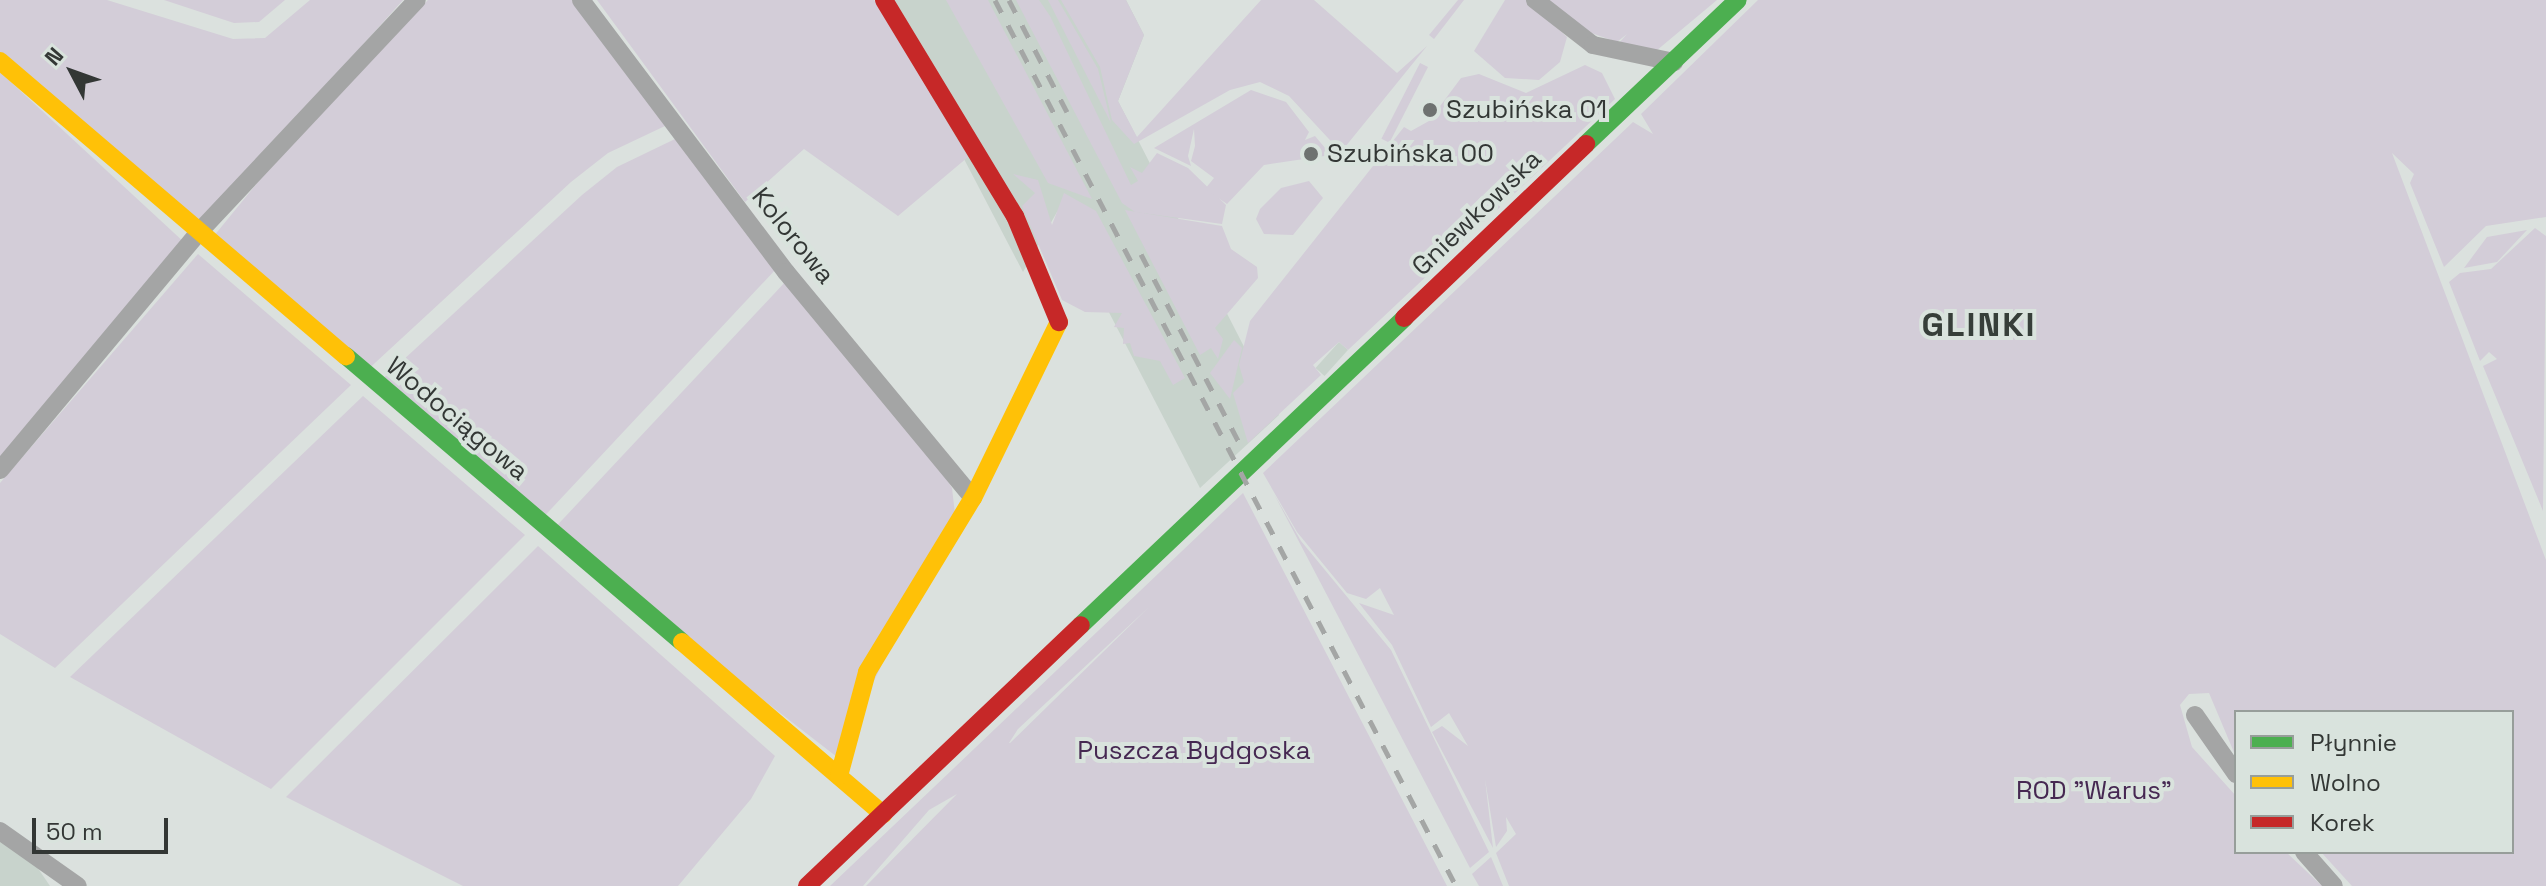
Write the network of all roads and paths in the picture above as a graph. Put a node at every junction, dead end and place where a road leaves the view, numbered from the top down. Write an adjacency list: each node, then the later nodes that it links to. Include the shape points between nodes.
1 (417, 0): 8 (street)
2 (581, 0): 10 (street, Kolorowa, via 786,272)
3 (884, 0): 10 (street, via 1015,216 1059,323)
4 (1535, 0): 7 (street, via 1593,45)
5 (1738, 0): 7 (street, Gniewkowska)
6 (0, 61): 8 (street, Wodociągowa)
7 (1674, 62): 14 (street, Gniewkowska)
8 (199, 232): 9 (street); 13 (street, Wodociągowa)
9 (0, 470)
10 (973, 498): 13 (street, via 867,672)
11 (2195, 715): 12 (street)
12 (2234, 771)
13 (839, 776): 14 (street, Wodociągowa)
14 (883, 814): 18 (street, Gniewkowska)
15 (0, 831): 17 (street)
16 (2306, 854): 19 (street)
17 (78, 886)
18 (807, 886)
19 (2334, 886)

